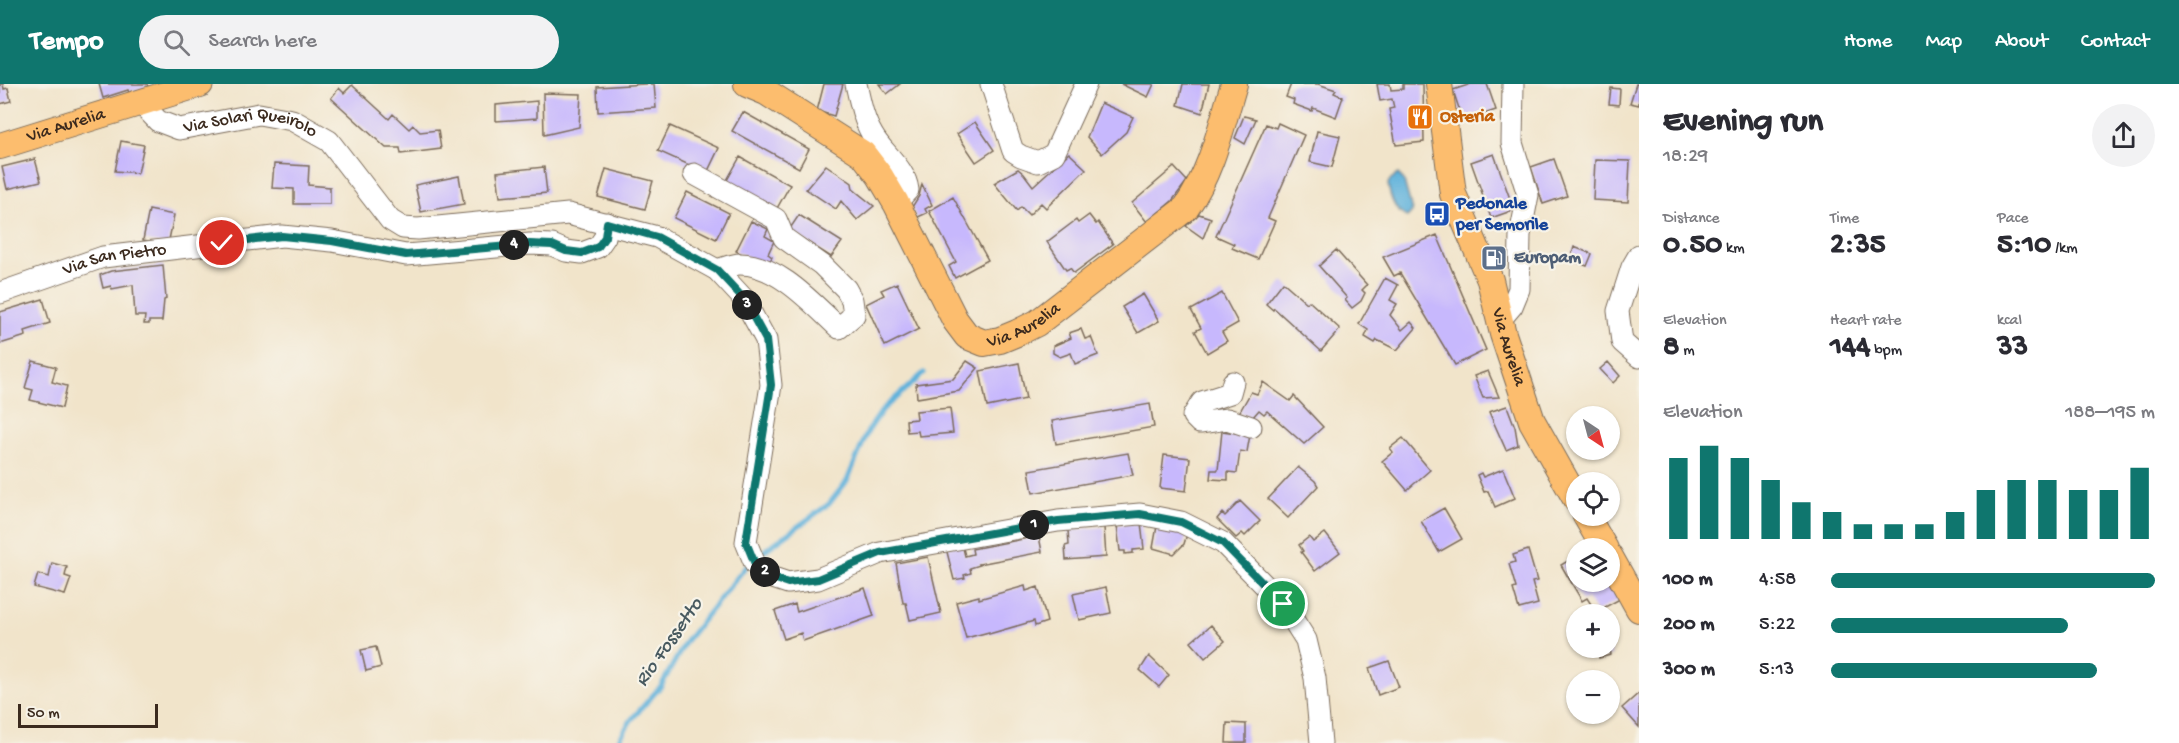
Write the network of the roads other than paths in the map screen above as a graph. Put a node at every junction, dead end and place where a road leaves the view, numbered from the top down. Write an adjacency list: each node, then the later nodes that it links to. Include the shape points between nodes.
1 (200, 84): 9 (main road, Via Aurelia)
2 (747, 84): 12 (main road, Via Aurelia, via 863,154)
3 (856, 84): 12 (street, via 872,135 906,178 908,190)
4 (991, 84): 5 (street, via 1013,151 1038,162 1054,154)
5 (1086, 84)
6 (1234, 84): 12 (main road, Via Aurelia, via 1211,160 1186,208 1036,322 1000,340 984,343 961,328)
7 (1439, 84): 17 (main road, Via Aurelia, via 1453,194 1490,280)
8 (1514, 84): 17 (street, via 1512,143 1528,195 1520,235 1519,289)
9 (140, 102): 10 (main road, Via Aurelia); 13 (street, Via Solari Queirolo, via 158,121 179,129 259,114 292,120 329,141 390,220 403,228 568,213)
10 (0, 146)
11 (694, 174): 15 (street, via 776,219 784,238 838,278 852,300 854,315 839,328 783,279 740,264)
12 (896, 203)
13 (607, 223): 15 (street, Via Solari Queirolo, via 657,237); 16 (street, Via San Pietro, via 605,237 598,247 582,253 530,244 406,255 282,236 103,257)
14 (1639, 255): 18 (street, via 1618,311 1622,342)
15 (717, 270): 24 (street, Via Solari Queirolo, via 743,298 766,340 771,385 746,542 751,556 770,577 788,583 818,579 880,553 1058,521 1140,514 1181,522 1223,543 1283,604 1306,640 1315,678)
16 (0, 292)
17 (1500, 320): 21 (main road, Via Aurelia, via 1532,421)
18 (1639, 357)
19 (1233, 382): 20 (street, via 1230,393 1202,402 1193,416 1200,423 1227,419)
20 (1251, 427)
21 (1566, 481)
22 (1620, 575): 23 (main road)
23 (1639, 609)
24 (1321, 743)

